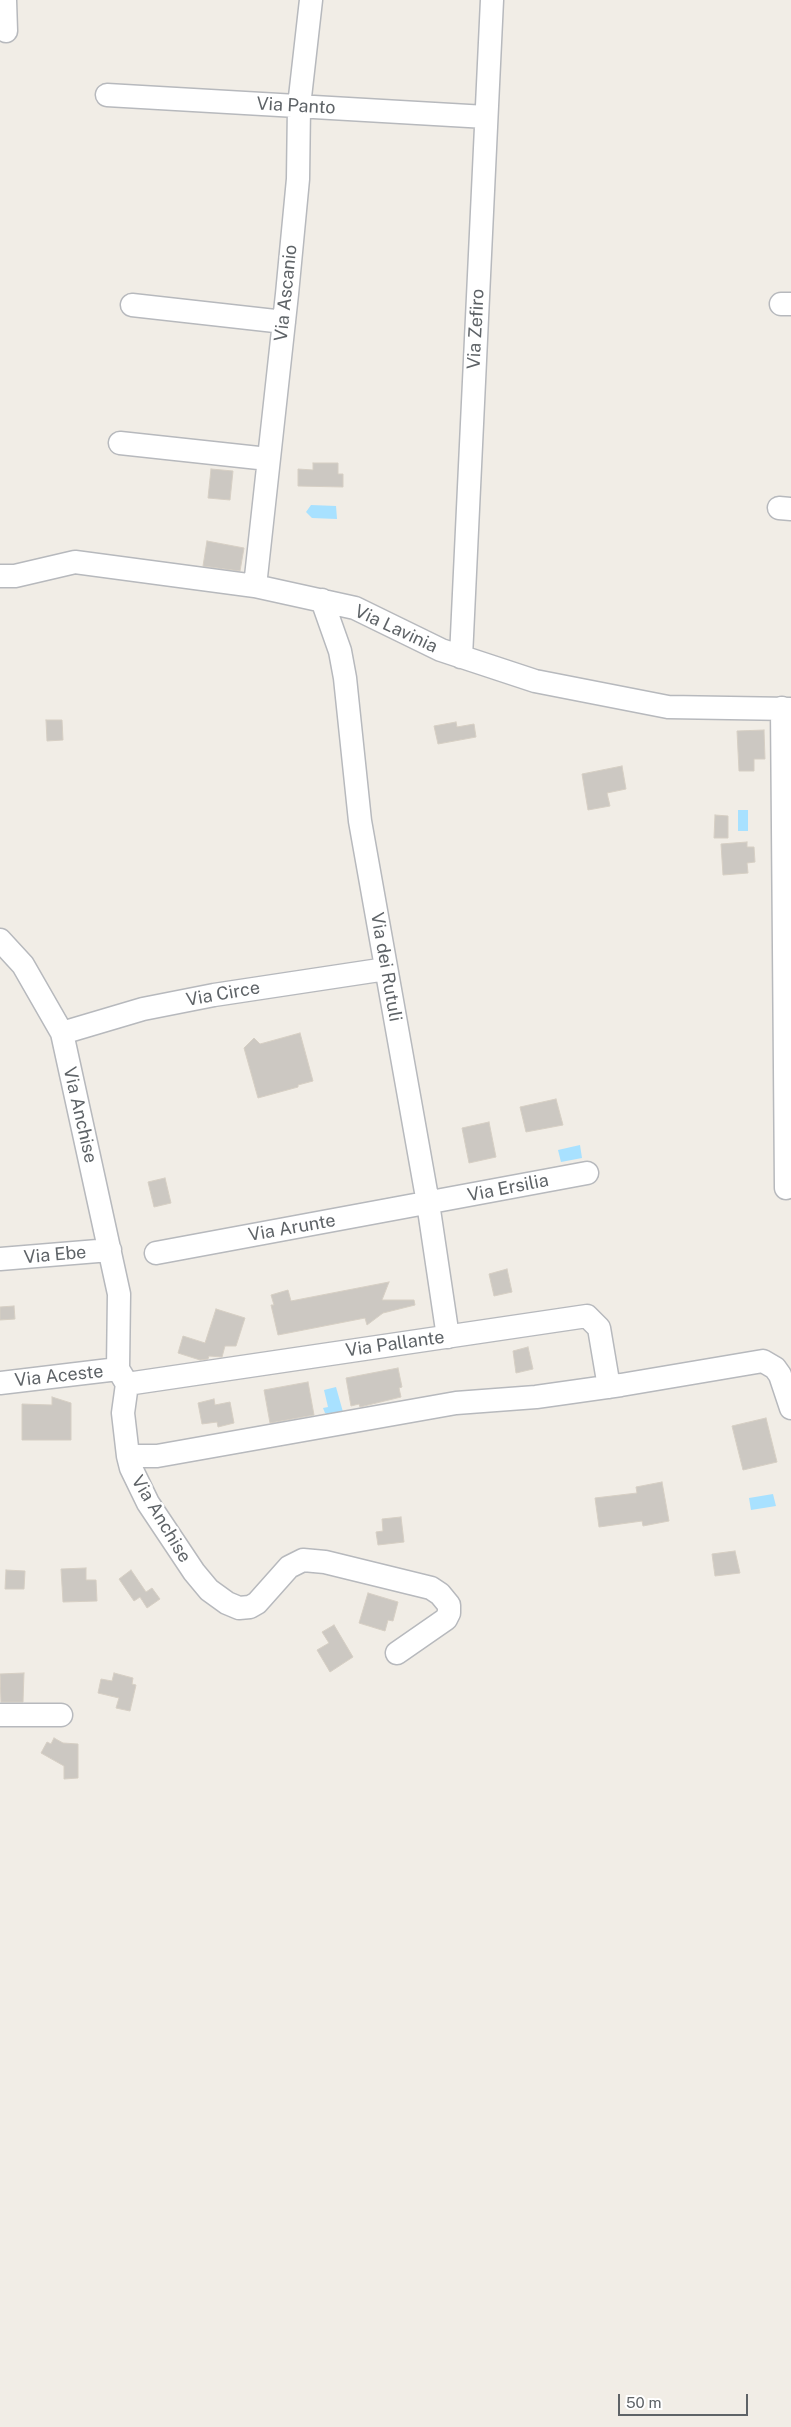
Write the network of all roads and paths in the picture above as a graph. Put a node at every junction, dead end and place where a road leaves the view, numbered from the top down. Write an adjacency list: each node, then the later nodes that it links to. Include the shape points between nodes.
1 (5, 0): 4 (street)
2 (311, 0): 6 (street, Via Ascanio)
3 (492, 0): 7 (street, Via Zefiro)
4 (6, 31)
5 (107, 95): 6 (street, Via Panto)
6 (299, 106): 7 (street, Via Panto); 9 (street, Via Ascanio, via 298,179)
7 (486, 117): 15 (street, Via Zefiro)
8 (132, 305): 9 (street)
9 (284, 322): 11 (street, Via Ascanio)
10 (120, 444): 11 (street)
11 (268, 459): 13 (street, Via Ascanio)
12 (0, 576): 13 (street, Via Lavinia, via 15,576 75,562)
13 (255, 586): 14 (street, Via Lavinia)
14 (322, 600): 15 (street, Via Lavinia, via 354,608); 18 (street, Via dei Rutuli, via 346,678 360,821)
15 (461, 657): 16 (street, Via Lavinia, via 535,681 668,707)
16 (786, 708): 19 (street)
17 (0, 940): 20 (street, Via Anchise, via 23,966)
18 (386, 969): 20 (street, Via Circe, via 214,995 144,1009); 23 (street, Via dei Rutuli)
19 (788, 973): 22 (street)
20 (62, 1033): 24 (street, Via Anchise)
21 (587, 1173): 23 (street, Via Ersilia)
22 (786, 1188)
23 (428, 1202): 25 (street, Via Arunte); 27 (street, Via dei Rutuli)
24 (110, 1250): 26 (street, Via Ebe); 28 (street, Via Anchise, via 119,1294)
25 (156, 1253)
26 (0, 1260)
27 (448, 1337): 28 (street, Via Pallante); 30 (street, Via Pallante, via 587,1316 599,1328)
28 (123, 1377): 29 (street, Via Aceste); 32 (street, Via Anchise)
29 (0, 1382)
30 (609, 1387): 31 (street, via 763,1361 780,1375); 32 (street, via 456,1404 157,1456)
31 (791, 1408)
32 (128, 1456): 33 (street, Via Anchise, via 130,1468 148,1503 194,1572 227,1603 239,1608 250,1607 289,1566 308,1560 431,1588 440,1594 449,1605 446,1619)
33 (397, 1653)
34 (0, 1715): 35 (street)
35 (62, 1715)

